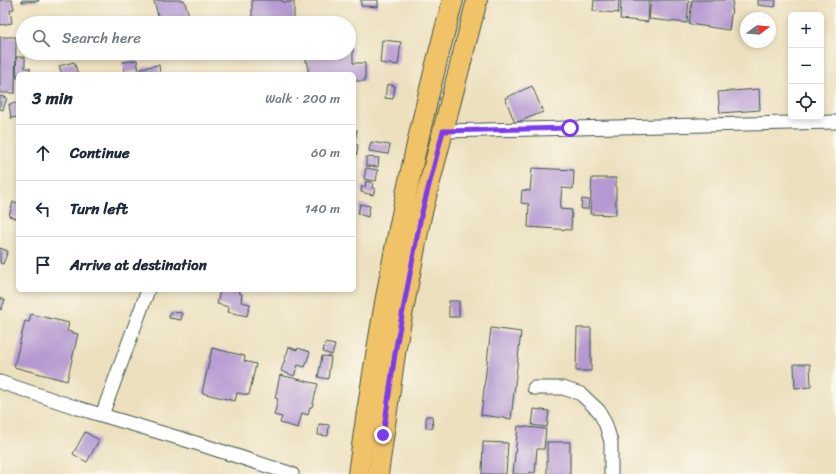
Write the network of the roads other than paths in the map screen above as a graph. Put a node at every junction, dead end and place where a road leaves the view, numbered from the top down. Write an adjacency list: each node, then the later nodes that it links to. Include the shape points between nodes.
1 (453, 0): 10 (main road, via 408,184 383,313)
2 (478, 0): 4 (main road)
3 (836, 122): 4 (street)
4 (443, 131): 11 (main road, via 421,216 396,347)
5 (147, 292): 8 (street)
6 (0, 382): 8 (street)
7 (534, 388): 12 (street, via 563,388 581,394 599,411 611,442)
8 (102, 415): 9 (street)
9 (292, 474)
10 (358, 474)
11 (378, 474)
12 (611, 474)

